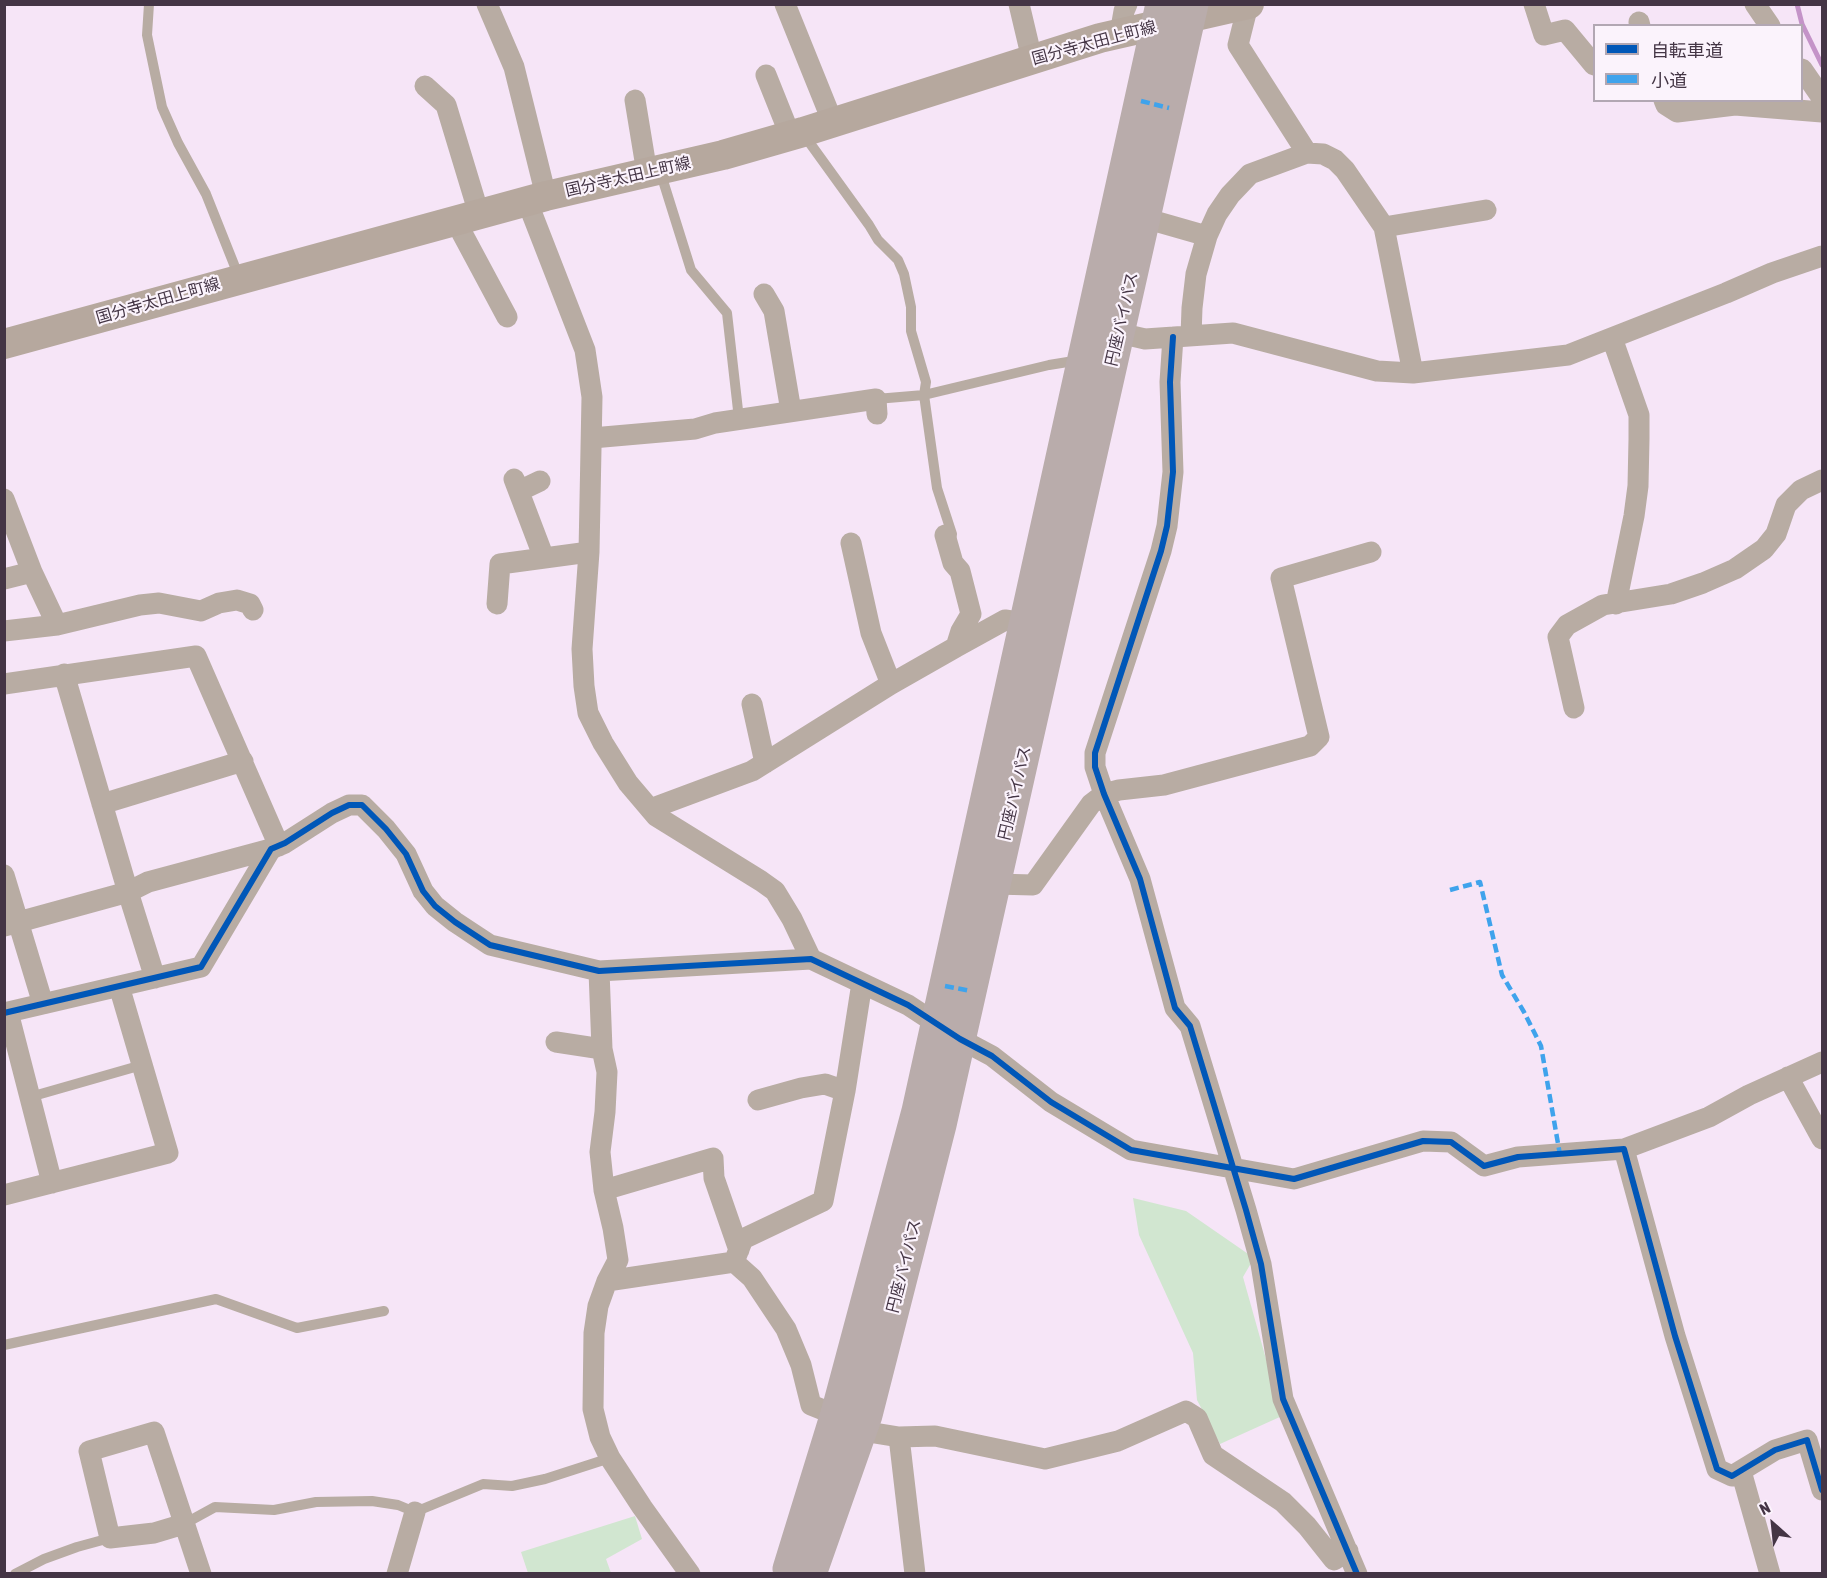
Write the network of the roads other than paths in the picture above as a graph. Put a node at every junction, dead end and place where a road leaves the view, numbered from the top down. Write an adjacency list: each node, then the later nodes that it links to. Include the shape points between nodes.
1 (149, 4): 32 (lane, via 147,35 162,107 206,194)
2 (488, 4): 25 (street, via 514,67)
3 (785, 4): 21 (street)
4 (1019, 4): 12 (street)
5 (1127, 4): 11 (street)
6 (1534, 4): 13 (street, via 1544,34 1565,30)
7 (1755, 4): 10 (street)
8 (1248, 5): 9 (main road, 国分寺太田上町線); 23 (street, via 1239,45)
9 (1175, 13): 11 (main road, 国分寺太田上町線); 28 (highway, 円座バイパス); 39 (highway, 円座バイパス)
10 (1769, 24)
11 (1120, 34): 12 (main road, 国分寺太田上町線)
12 (1032, 59): 21 (main road, 国分寺太田上町線)
13 (1593, 64)
14 (1803, 70): 17 (street)
15 (766, 75): 22 (street)
16 (425, 86): 27 (street, via 446,105)
17 (1822, 98)
18 (635, 100): 24 (street)
19 (1665, 102): 20 (street, via 1677,112 1735,105)
20 (1822, 112)
21 (833, 123): 22 (main road, 国分寺太田上町線)
22 (796, 134): 24 (main road, 国分寺太田上町線); 41 (lane, via 897,260 904,274 911,307 910,331 926,382)
23 (1307, 153): 29 (street, via 1323,154 1346,170); 30 (street, via 1250,174 1230,195)
24 (653, 171): 25 (main road, 国分寺太田上町線); 44 (lane, via 690,270 727,313)
25 (537, 199): 27 (main road, 国分寺太田上町線); 45 (street, via 585,350 592,397)
26 (1486, 210): 29 (street)
27 (467, 217): 32 (main road, 国分寺太田上町線); 34 (street)
28 (1144, 218): 30 (street); 35 (highway, 円座バイパス)
29 (1384, 226): 40 (street)
30 (1207, 236): 36 (street)
31 (1822, 256): 37 (street)
32 (240, 279): 38 (main road, 国分寺太田上町線)
33 (764, 294): 43 (street, via 774,311)
34 (507, 317)
35 (1119, 333): 36 (street, via 1145,339); 75 (highway, 円座バイパス)
36 (1182, 337): 40 (street, via 1233,333 1377,371); 70 (street, via 1170,382 1173,472 1167,526 1095,753 1095,767)
37 (1612, 338): 40 (street, via 1568,355); 57 (street, via 1639,416 1638,486)
38 (4, 344)
39 (1084, 360): 41 (lane); 59 (highway, 円座バイパス)
40 (1413, 373)
41 (924, 395): 42 (lane); 49 (lane, via 937,488 952,534)
42 (876, 406): 43 (street)
43 (791, 411): 44 (street)
44 (739, 419): 45 (street, via 695,429)
45 (592, 438): 51 (street)
46 (1822, 480): 57 (street, via 1802,490 1786,505 1776,534 1764,549 1735,569 1671,594)
47 (540, 481): 53 (street, via 516,485)
48 (4, 499): 54 (street)
49 (947, 542): 62 (street, via 953,563 960,571 971,614)
50 (851, 543): 65 (street, via 871,633)
51 (589, 552): 53 (street); 72 (street, via 582,649 588,713 628,783)
52 (1371, 552): 70 (street, via 1281,578 1319,737 1310,746 1164,785)
53 (544, 558): 56 (street, via 500,564)
54 (32, 572): 55 (street); 60 (street)
55 (4, 579)
56 (497, 604)
57 (1616, 604): 67 (street, via 1603,605 1567,625 1558,637)
58 (253, 610): 60 (street, via 237,600 201,611 159,603)
59 (1025, 623): 62 (street, via 1005,620); 85 (highway, 円座バイパス)
60 (57, 625): 61 (street)
61 (4, 631)
62 (956, 647): 65 (street)
63 (64, 674): 64 (street); 68 (street, via 196,656); 71 (street)
64 (4, 684)
65 (891, 684): 69 (street)
66 (752, 704): 69 (street)
67 (1574, 708)
68 (243, 761): 71 (street); 73 (street)
69 (765, 762): 72 (street, via 752,771)
70 (1104, 794): 75 (street, via 1091,804 1033,885); 96 (street, via 1140,879 1175,1008 1190,1026)
71 (102, 804): 76 (street)
72 (650, 809): 78 (street, via 775,891)
73 (275, 847): 76 (street, via 148,882); 79 (street, via 332,813 349,805 362,805 406,854 423,891 455,922 490,945); 80 (street, via 201,967)
74 (4, 875): 77 (street)
75 (995, 884): 85 (highway, 円座バイパス)
76 (128, 892): 77 (street); 80 (street)
77 (12, 924): 83 (street)
78 (811, 959): 79 (street); 81 (street)
79 (599, 970): 87 (street)
80 (155, 978): 82 (street)
81 (862, 983): 85 (street, via 908,1005); 91 (street)
82 (119, 986): 83 (street); 89 (street)
83 (43, 1004): 84 (street)
84 (6, 1012): 92 (street)
85 (948, 1032): 96 (street, via 992,1056 1052,1102 1131,1150); 104 (highway, 円座バイパス, via 918,1111)
86 (556, 1042): 87 (street)
87 (602, 1049): 98 (street, via 607,1072 600,1152)
88 (1822, 1062): 90 (street)
89 (142, 1065): 92 (lane); 97 (street, via 168,1153)
90 (1788, 1077): 94 (street); 95 (street, via 1709,1117)
91 (844, 1091): 93 (street, via 825,1084); 100 (street, via 823,1201 743,1239)
92 (30, 1097): 97 (street)
93 (758, 1100)
94 (1822, 1139)
95 (1624, 1149): 96 (street, via 1518,1157 1484,1166 1451,1143 1423,1141 1294,1179); 108 (street, via 1717,1469 1732,1476)
96 (1232, 1168): 113 (street, via 1261,1264 1283,1399)
97 (52, 1183): 99 (street)
98 (604, 1190): 100 (street, via 713,1158 714,1178); 101 (street, via 618,1260)
99 (4, 1195)
100 (736, 1256): 101 (street); 104 (street, via 786,1329 801,1365 811,1406)
101 (607, 1281): 107 (street, via 594,1333 593,1409)
102 (384, 1311): 103 (lane, via 297,1328 216,1299)
103 (4, 1345)
104 (849, 1423): 105 (street); 118 (highway, 円座バイパス); 119 (highway, 円座バイパス)
105 (899, 1437): 113 (street, via 935,1436 1046,1459 1118,1441 1186,1411 1197,1418 1213,1455 1283,1502 1334,1560); 120 (street)
106 (1815, 1438): 108 (street, via 1775,1450); 109 (street)
107 (610, 1458): 110 (lane, via 512,1486 483,1484); 117 (street)
108 (1741, 1470): 122 (street)
109 (1822, 1490)
110 (415, 1512): 111 (lane, via 372,1501 316,1502 274,1510 215,1507); 116 (street)
111 (184, 1524): 112 (street, via 154,1533); 112 (street, via 154,1432 89,1451); 115 (street)
112 (110, 1538): 114 (lane, via 44,1559)
113 (1348, 1551): 121 (street)
114 (15, 1574)
115 (201, 1574)
116 (396, 1574)
117 (690, 1574)
118 (788, 1574)
119 (810, 1574)
120 (915, 1574)
121 (1356, 1574)
122 (1770, 1574)

